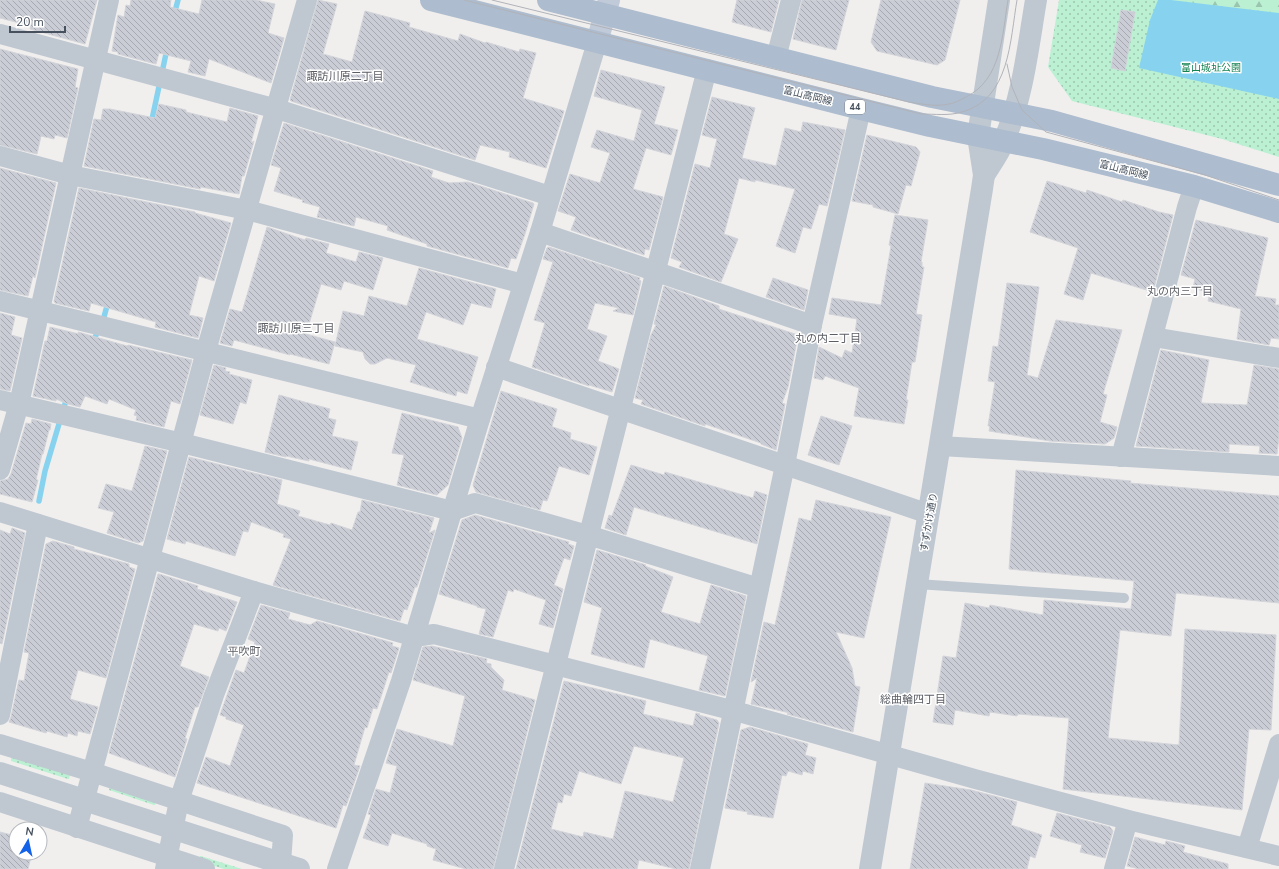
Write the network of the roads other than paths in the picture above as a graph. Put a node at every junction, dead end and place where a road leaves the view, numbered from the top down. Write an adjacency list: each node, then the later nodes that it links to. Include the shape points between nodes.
1 (109, 0): 12 (street)
2 (307, 0): 15 (street)
3 (431, 0): 10 (main road, 富山高岡線 / 44)
4 (548, 0): 8 (main road)
5 (790, 0): 11 (street)
6 (999, 0): 14 (street)
7 (1036, 0): 17 (street)
8 (607, 7): 10 (main road); 11 (main road)
9 (0, 34): 12 (street)
10 (597, 42): 13 (main road, 富山高岡線 / 44); 25 (street)
11 (776, 58): 14 (main road)
12 (95, 60): 15 (street); 21 (street)
13 (707, 69): 16 (main road, 富山高岡線 / 44); 29 (street)
14 (983, 107): 17 (main road); 18 (street)
15 (276, 109): 25 (street); 26 (street)
16 (861, 109): 18 (main road, 富山高岡線 / 44); 33 (street)
17 (1014, 114): 19 (street); 23 (main road, via 1052,122)
18 (978, 136): 19 (main road, 富山高岡線 / 44); 22 (street)
19 (1004, 142): 22 (street); 24 (main road, 富山高岡線 / 44)
20 (0, 156): 21 (street)
21 (70, 175): 26 (street); 32 (street)
22 (984, 175): 43 (street, すずかけ通り)
23 (1279, 185)
24 (1194, 186): 27 (main road, 富山高岡線 / 44); 34 (street)
25 (550, 196): 28 (street)
26 (247, 210): 30 (street); 35 (street)
27 (1279, 212)
28 (540, 232): 29 (street); 30 (street)
29 (656, 271): 33 (street); 40 (street)
30 (523, 284): 37 (street)
31 (0, 301): 32 (street)
32 (39, 312): 35 (street); 39 (street)
33 (812, 325): 45 (street)
34 (1153, 337): 36 (street); 44 (street)
35 (206, 351): 41 (street); 42 (street)
36 (1279, 358)
37 (496, 367): 40 (street); 41 (street)
38 (0, 400): 39 (street)
39 (19, 404): 42 (street); 47 (street)
40 (621, 409): 45 (street); 52 (street)
41 (480, 419): 48 (street)
42 (182, 443): 48 (street); 53 (street)
43 (940, 446): 44 (street); 50 (street, すずかけ通り)
44 (1121, 456): 46 (street)
45 (786, 465): 50 (street); 55 (street)
46 (1279, 466)
47 (0, 470)
48 (452, 511): 52 (street, via 475,503); 58 (street)
49 (0, 512): 51 (street)
50 (929, 514): 54 (street, すずかけ通り)
51 (38, 524): 53 (street); 61 (street)
52 (588, 535): 55 (street); 59 (street)
53 (151, 559): 56 (street); 65 (street)
54 (917, 584): 57 (lane); 64 (street, すずかけ通り)
55 (759, 588): 60 (street)
56 (254, 591): 58 (street); 68 (street, via 214,695)
57 (1124, 598)
58 (415, 637): 59 (street, via 434,634); 78 (street)
59 (555, 666): 60 (street); 79 (street)
60 (734, 711): 64 (street); 80 (street)
61 (0, 715)
62 (0, 744): 65 (street)
63 (1279, 744): 73 (street)
64 (890, 755): 70 (street); 81 (street, すずかけ通り)
65 (92, 772): 67 (street); 68 (street)
66 (0, 773): 67 (street)
67 (85, 801): 71 (street); 72 (street)
68 (179, 801): 72 (street); 76 (street, via 283,835)
69 (0, 802): 71 (street)
70 (1128, 820): 73 (street); 82 (street)
71 (77, 828): 75 (street)
72 (173, 828): 75 (street); 76 (street)
73 (1247, 848): 74 (street)
74 (1279, 856)
75 (166, 863): 77 (street)
76 (286, 867)
77 (205, 869)
78 (337, 869)
79 (504, 869)
80 (700, 869)
81 (870, 869)
82 (1114, 869)

